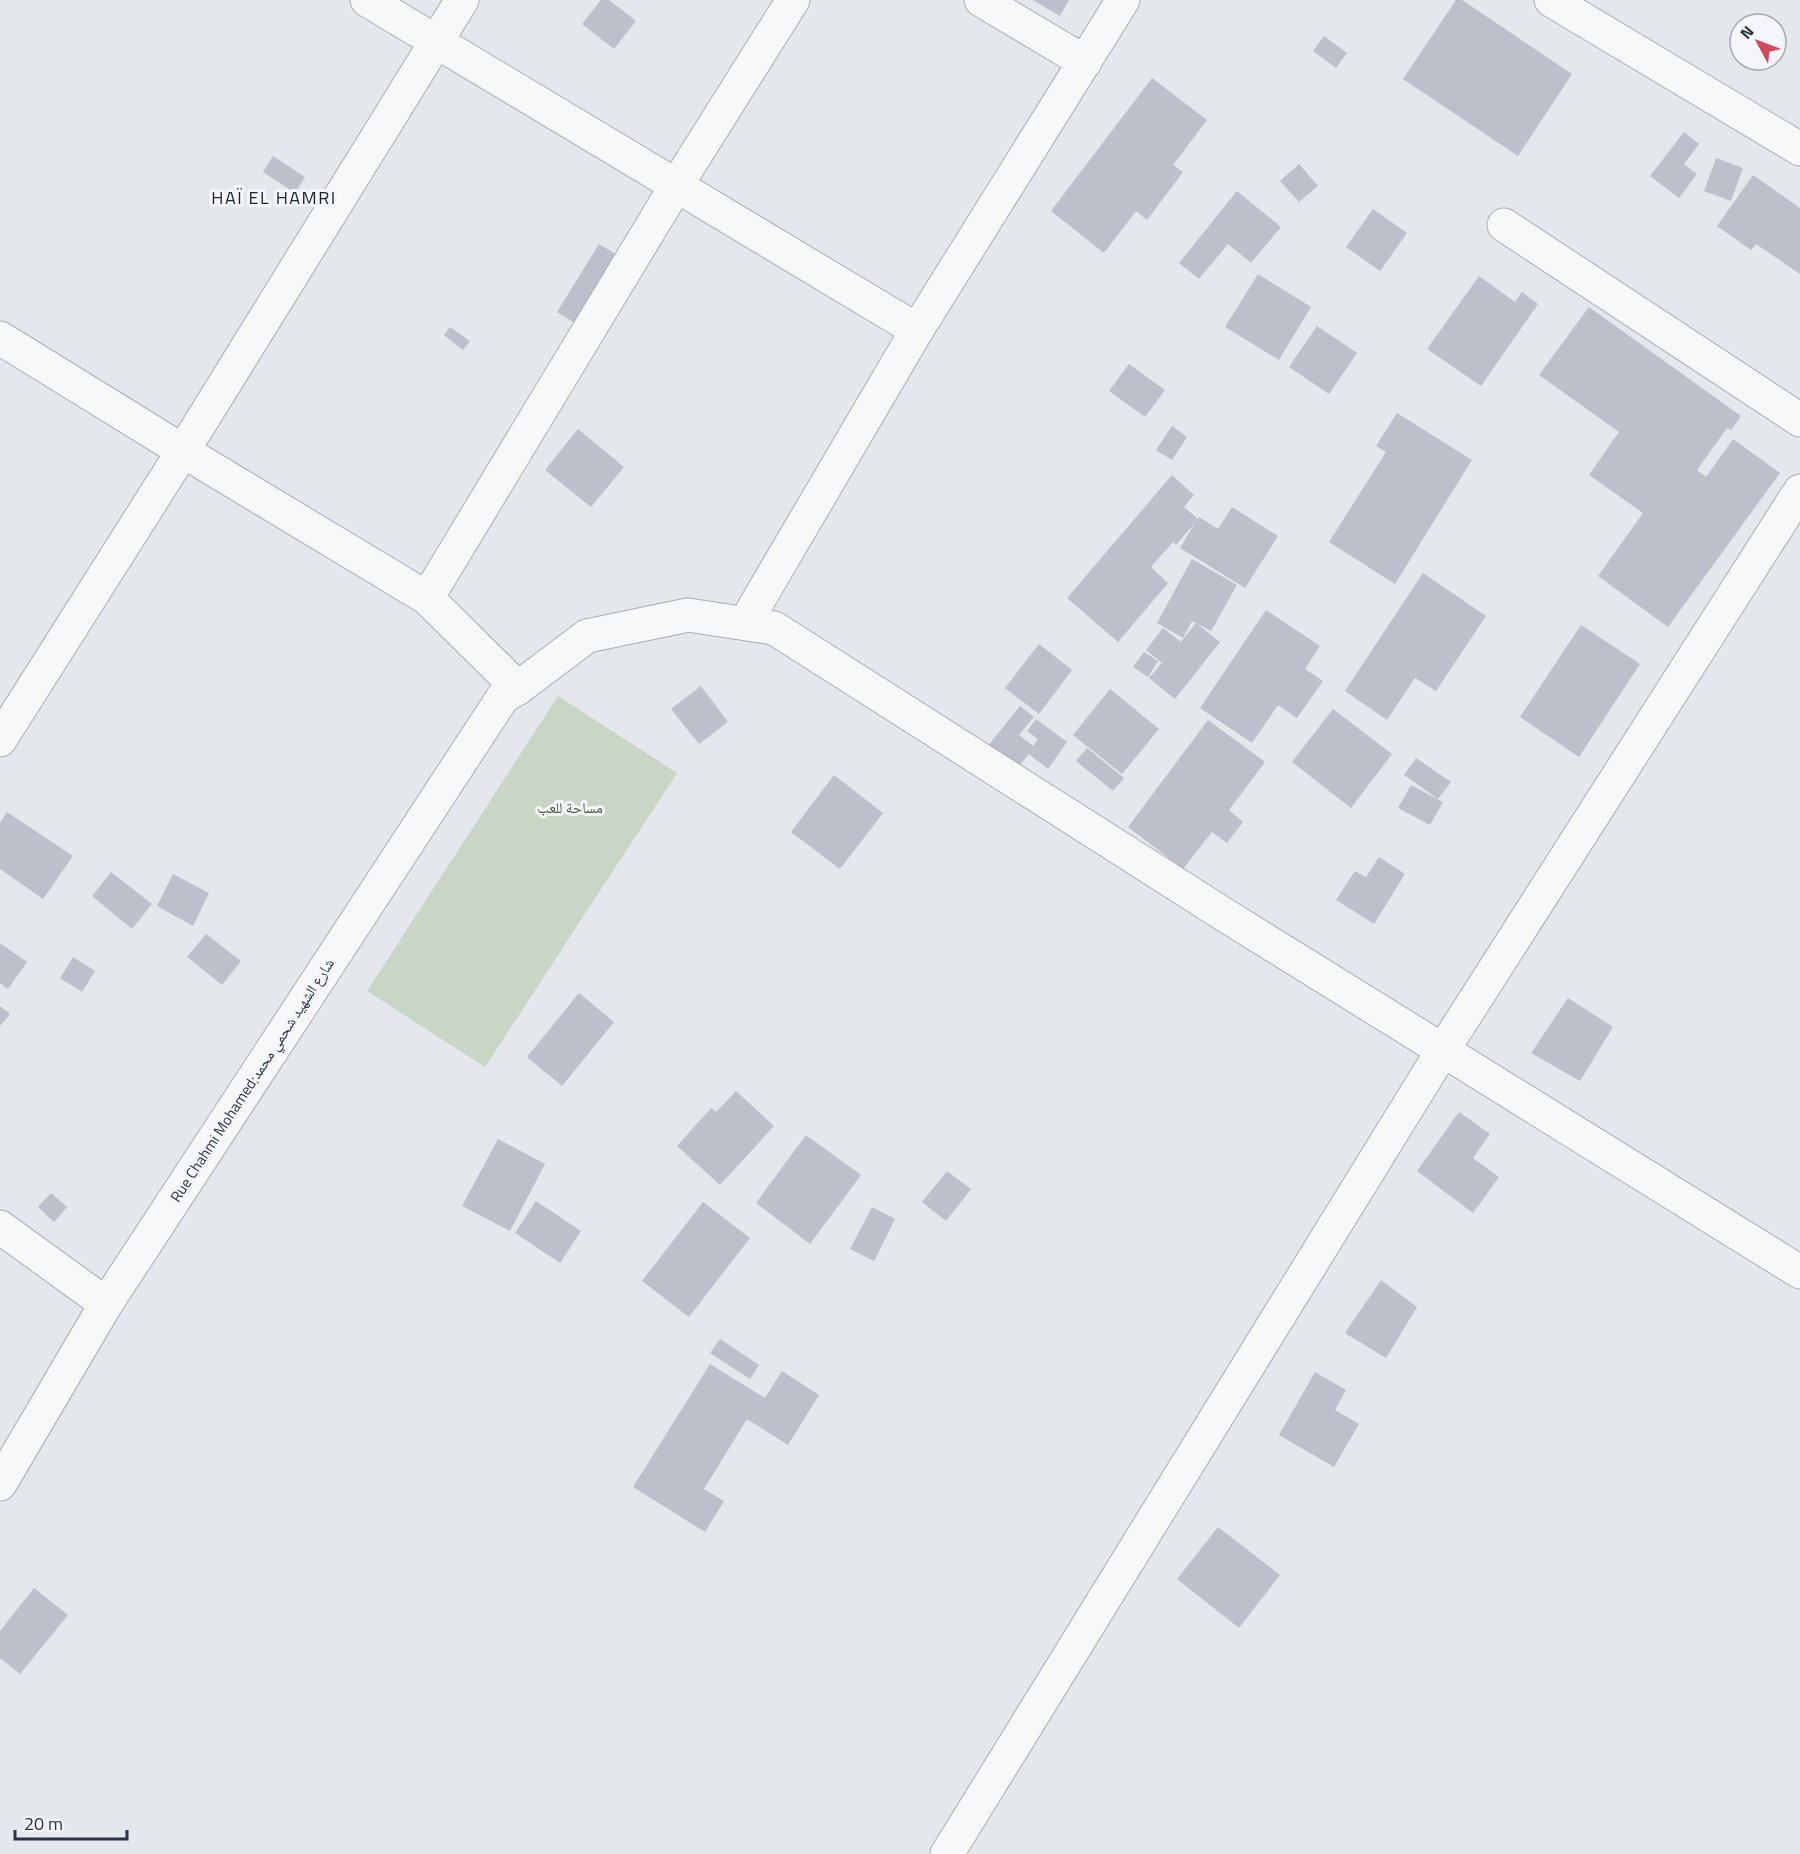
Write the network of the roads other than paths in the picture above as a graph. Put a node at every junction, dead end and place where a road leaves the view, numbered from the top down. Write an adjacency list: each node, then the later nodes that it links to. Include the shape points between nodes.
1 (367, 0): 7 (street)
2 (462, 0): 7 (street)
3 (793, 0): 10 (street)
4 (981, 0): 8 (street)
5 (1123, 0): 8 (street)
6 (1551, 0): 9 (street)
7 (436, 43): 10 (street); 15 (street)
8 (1085, 63): 12 (street)
9 (1800, 149)
10 (676, 186): 12 (street); 17 (street)
11 (1504, 225): 14 (street)
12 (917, 330): 18 (street)
13 (0, 338): 15 (street)
14 (1800, 420)
15 (183, 452): 17 (street); 20 (street)
16 (1800, 491): 21 (street)
17 (427, 598): 19 (street)
18 (745, 623): 19 (street, Rue Chahmi Mohamed;شارع الشهيد شحمي محمد, via 688,615 587,636); 21 (street, Rue Chahmi Mohamed;شارع الشهيد شحمي محمد, via 774,628)
19 (518, 688): 24 (street, Rue Chahmi Mohamed;شارع الشهيد شحمي محمد, via 503,697)
20 (0, 740)
21 (1443, 1050): 23 (street, Rue Chahmi Mohamed;شارع الشهيد شحمي محمد); 26 (street)
22 (0, 1227): 24 (street)
23 (1800, 1272)
24 (106, 1304): 25 (street, Rue Chahmi Mohamed;شارع الشهيد شحمي محمد)
25 (0, 1484)
26 (947, 1854)

